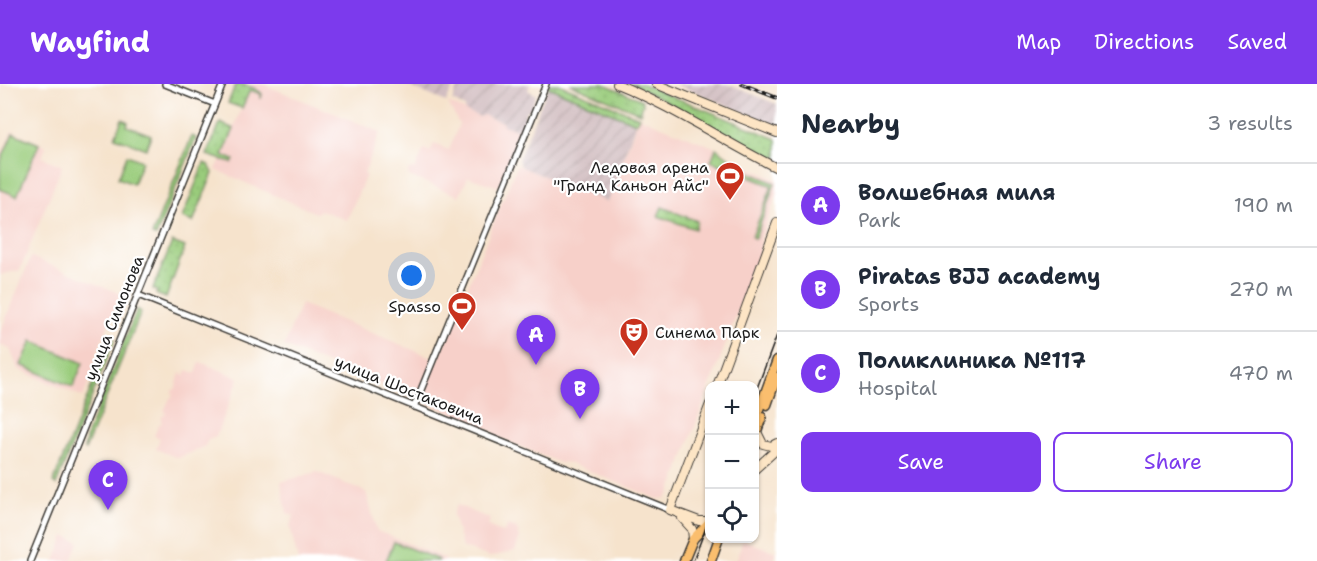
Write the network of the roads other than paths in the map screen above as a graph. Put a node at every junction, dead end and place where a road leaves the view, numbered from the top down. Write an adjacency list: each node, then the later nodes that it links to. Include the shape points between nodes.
1 (165, 84): 6 (street)
2 (223, 84): 6 (street, улица Симонова)
3 (546, 84): 14 (street)
4 (617, 84): 8 (main road)
5 (656, 84): 7 (main road)
6 (215, 104): 10 (street, улица Симонова)
7 (777, 133)
8 (777, 168)
9 (777, 224): 13 (main road)
10 (138, 295): 14 (street, улица Шостаковича); 27 (street, улица Симонова)
11 (777, 360): 16 (main road)
12 (777, 378): 17 (main road)
13 (719, 381)
14 (414, 406): 22 (street, улица Шостаковича)
15 (705, 417): 22 (main road)
16 (759, 418)
17 (759, 421)
18 (757, 435): 19 (main road, via 763,444)
19 (777, 443)
20 (777, 449): 21 (main road)
21 (759, 465)
22 (670, 510): 23 (main road, улица Шостаковича); 25 (main road, улица Шостаковича, via 689,524)
23 (705, 521)
24 (705, 525): 25 (main road)
25 (693, 538): 28 (main road)
26 (717, 543): 29 (main road)
27 (30, 561)
28 (684, 561)
29 (711, 561)

